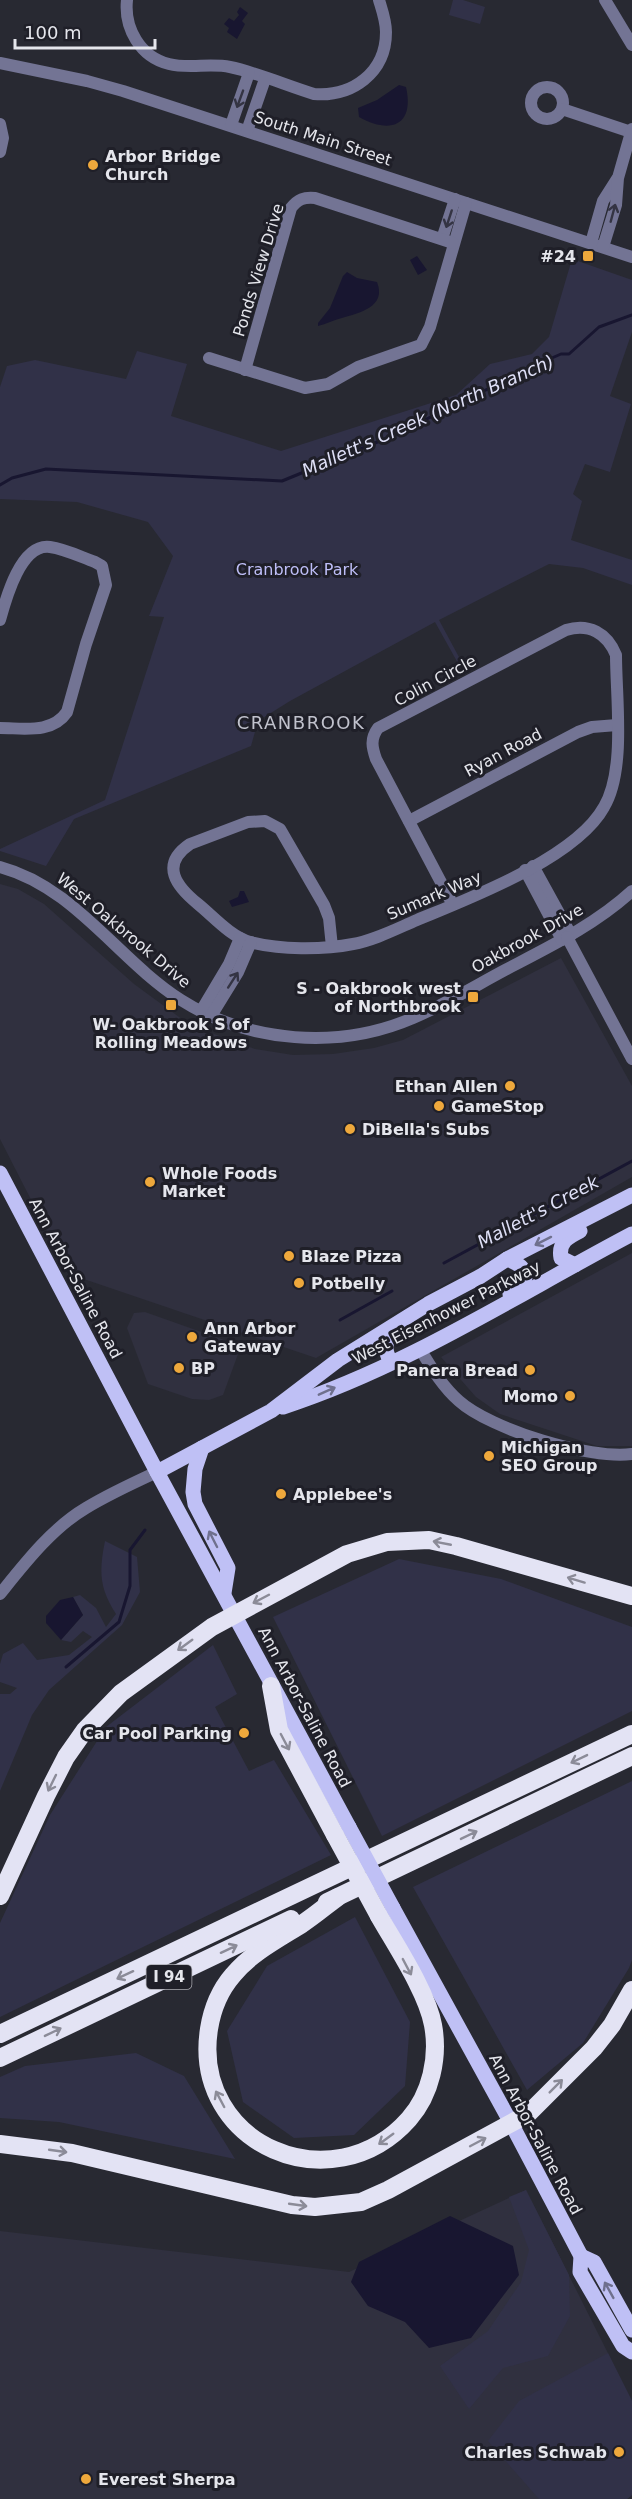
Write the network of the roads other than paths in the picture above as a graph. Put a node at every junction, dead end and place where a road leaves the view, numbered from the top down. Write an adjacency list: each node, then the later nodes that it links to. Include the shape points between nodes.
1 (128, 0): 6 (street, via 133,34 141,48 158,60 178,65 218,65)
2 (379, 0): 7 (street, via 385,21 384,46 375,68 359,85 326,95)
3 (605, 0): 4 (street)
4 (632, 45)
5 (0, 63): 10 (street, South Main Street, via 87,81)
6 (249, 73): 7 (street); 10 (street, one-way to 10)
7 (265, 79): 11 (street)
8 (562, 109): 12 (street)
9 (0, 124): 13 (street)
10 (231, 125): 11 (street, South Main Street)
11 (247, 131): 14 (street, South Main Street)
12 (632, 131): 16 (street, via 618,178 603,201)
13 (0, 152)
14 (461, 201): 15 (street); 16 (street, South Main Street)
15 (448, 241): 19 (street, via 430,327 421,345 316,387 295,386); 19 (street, Ponds View Drive, via 315,198 297,201 291,208)
16 (597, 245): 17 (street, South Main Street)
17 (632, 257)
18 (209, 358): 19 (street)
19 (245, 370)
20 (0, 620): 22 (street, via 18,570 38,549 49,547 102,566 106,585 62,720 52,727)
21 (617, 725): 23 (street, Ryan Road, via 578,732); 23 (street, Colin Circle, via 616,655 611,644 592,629 566,630 378,728 372,750); 25 (street, Sumark Way, via 615,778 605,806 586,832)
22 (0, 728)
23 (409, 821): 27 (street, Colin Circle)
24 (0, 867): 32 (street, West Oakbrook Drive, via 44,884 153,979)
25 (529, 868): 27 (street, Sumark Way); 28 (street)
26 (632, 891): 28 (street, Oakbrook Drive)
27 (453, 905): 30 (street, Sumark Way, via 363,942)
28 (567, 937): 31 (street, Oakbrook Drive); 33 (street)
29 (245, 940): 30 (street, Sumark Way, via 303,948); 30 (street, via 181,890 174,864 190,844 248,822 265,821 285,834 324,905); 32 (street)
30 (332, 947)
31 (434, 1008): 32 (street, West Oakbrook Drive, via 369,1032 303,1038 267,1034)
32 (206, 1014)
33 (632, 1059)
34 (0, 1173): 47 (main road, Ann Arbor-Saline Road)
35 (632, 1195): 38 (main road, West Eisenhower Parkway, one-way to 38)
36 (632, 1201): 39 (main road, via 564,1239 561,1258)
37 (632, 1234): 39 (main road, West Eisenhower Parkway)
38 (507, 1259): 40 (main road, West Eisenhower Parkway); 41 (main road, via 525,1270 521,1285 449,1327)
39 (575, 1264): 41 (main road, West Eisenhower Parkway)
40 (481, 1276): 43 (main road, via 474,1287 389,1336 385,1347); 44 (main road, West Eisenhower Parkway, via 338,1360)
41 (443, 1336): 42 (main road, West Eisenhower Parkway)
42 (420, 1349): 43 (main road, West Eisenhower Parkway); 46 (street, via 451,1393 480,1416 579,1450)
43 (391, 1362): 44 (main road, West Eisenhower Parkway, one-way to 43, via 314,1397)
44 (272, 1411): 45 (main road, West Eisenhower Parkway)
45 (202, 1448): 47 (main road, West Eisenhower Parkway); 48 (main road, one-way to 45, via 228,1568 194,1498 195,1469)
46 (632, 1454)
47 (157, 1472): 48 (main road, Ann Arbor-Saline Road); 49 (street, via 84,1508 62,1525)
48 (224, 1593): 51 (main road, Ann Arbor-Saline Road)
49 (0, 1594)
50 (632, 1596): 51 (highway, one-way to 51, via 456,1545 408,1540 346,1554)
51 (234, 1613): 52 (main road, Ann Arbor-Saline Road); 55 (highway, one-way to 55, via 121,1693 85,1730 54,1777)
52 (271, 1686): 57 (highway, bridge, via 279,1730 342,1831)
53 (632, 1734): 59 (highway, I 94, one-way to 59)
54 (632, 1756): 56 (highway, I 94, one-way to 54)
55 (0, 1896)
56 (338, 1897): 57 (highway, one-way to 56, via 433,2025 434,2066 427,2090 400,2129 357,2155 331,2161 280,2154 242,2130 220,2099 207,2059 211,2019 219,1997 247,1961); 60 (highway, I 94, one-way to 56)
57 (386, 1912): 61 (main road, Ann Arbor-Saline Road)
58 (632, 1990): 61 (highway, one-way to 58, via 528,2114 594,2048)
59 (0, 2034)
60 (0, 2058)
61 (512, 2124): 62 (highway, one-way to 61, via 72,2153 292,2205 315,2207 361,2202); 63 (main road, Ann Arbor-Saline Road)
62 (0, 2144)
63 (581, 2256): 64 (main road, Ann Arbor-Saline Road, one-way to 63, via 594,2262); 65 (main road, Ann Arbor-Saline Road, via 580,2272 623,2346)
64 (632, 2330)
65 (632, 2352)

